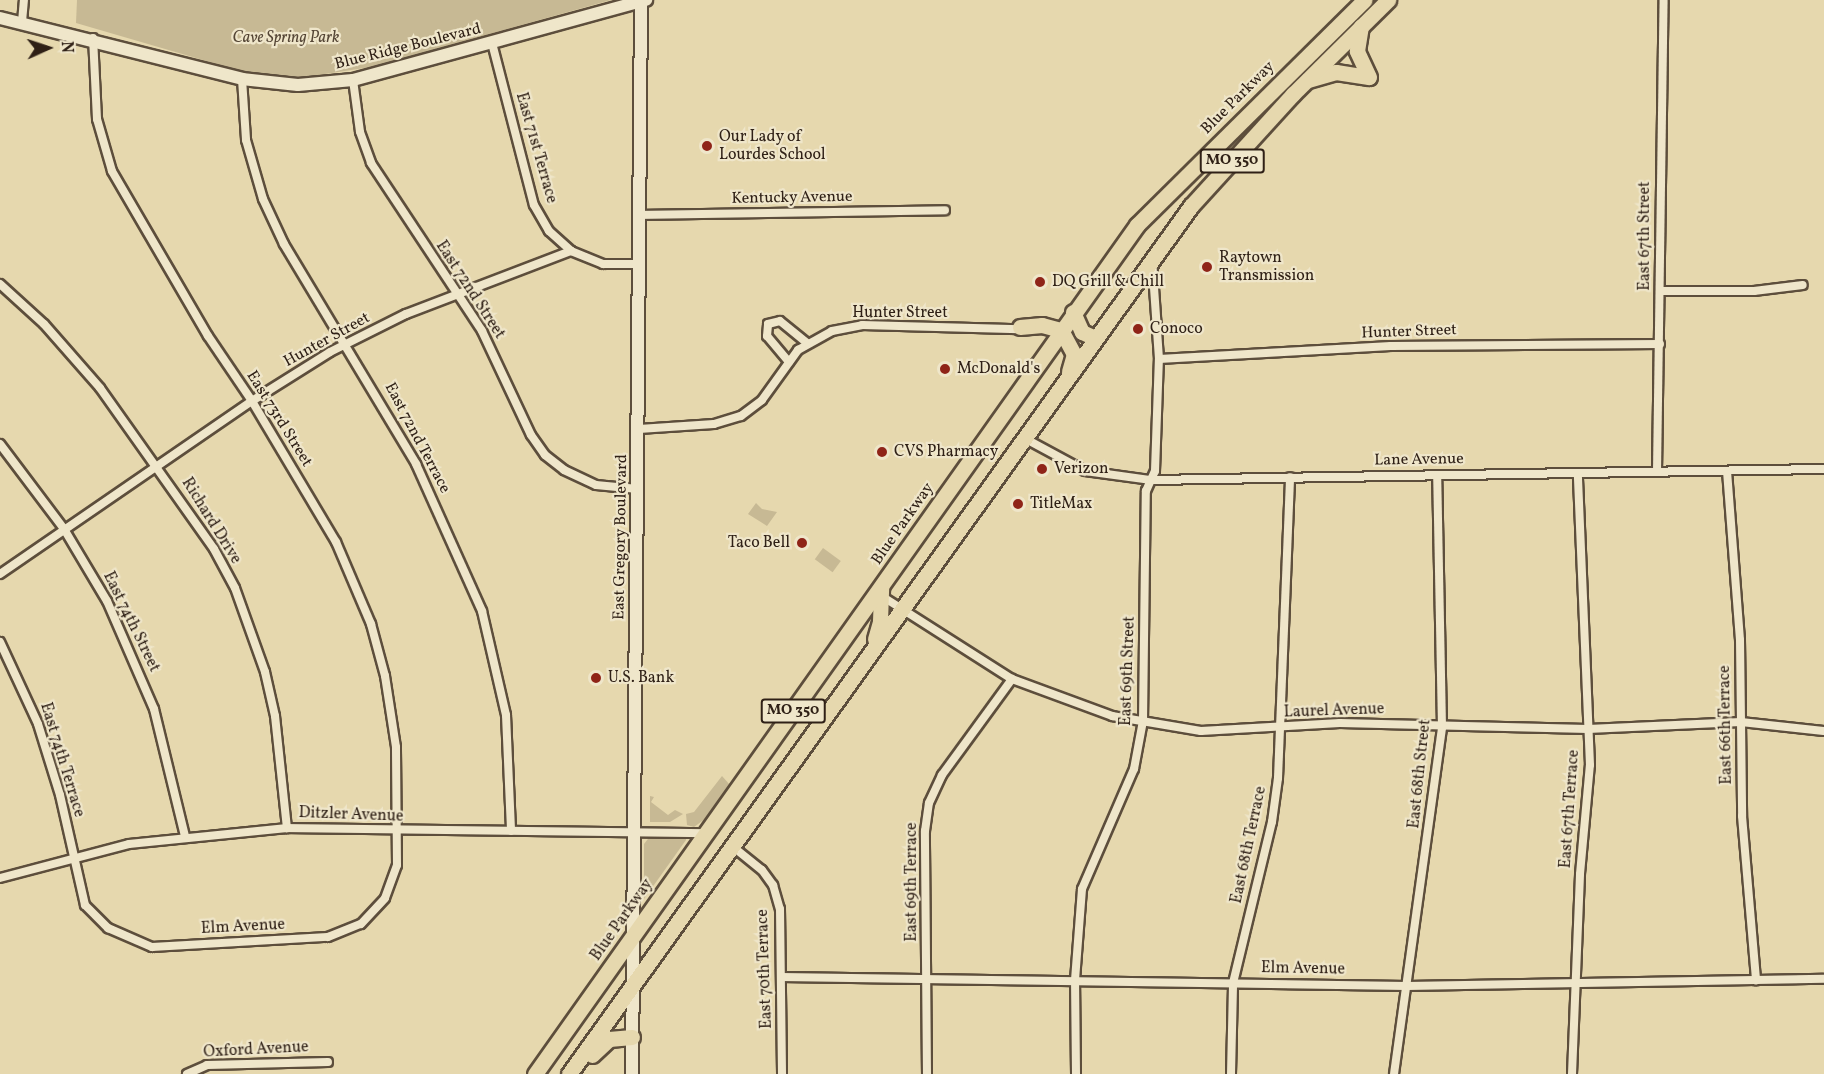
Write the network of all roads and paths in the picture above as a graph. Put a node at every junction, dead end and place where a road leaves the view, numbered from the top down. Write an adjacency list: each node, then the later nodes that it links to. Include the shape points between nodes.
1 (24, 0): 7 (street)
2 (642, 0): 10 (main road, Blue Ridge Boulevard); 15 (main road, East Gregory Boulevard)
3 (1364, 0): 23 (highway, Blue Parkway / MO 350, via 1137,225)
4 (1388, 0): 8 (highway, MO 350)
5 (1664, 0): 21 (street, East 67th Street)
6 (0, 18): 7 (main road, Blue Ridge Boulevard)
7 (22, 22): 9 (main road, Blue Ridge Boulevard)
8 (1361, 26): 13 (highway, MO 350); 13 (highway, via 1357,51 1369,77 1336,72)
9 (93, 38): 11 (main road, Blue Ridge Boulevard); 34 (street, East 73rd Street, via 97,119 112,171 208,336)
10 (492, 43): 12 (main road, Blue Ridge Boulevard); 16 (street, East 71st Terrace, via 534,205 549,231)
11 (242, 79): 12 (main road, Blue Ridge Boulevard, via 298,85); 27 (street, East 72nd Terrace, via 246,140 263,199 284,244)
12 (353, 80): 22 (street, East 72nd Street, via 360,132 370,163)
13 (1306, 81): 17 (highway, MO 350, via 1191,206)
14 (945, 210): 15 (street, Kentucky Avenue)
15 (640, 215): 18 (main road, East Gregory Boulevard)
16 (571, 250): 18 (street, via 603,264); 22 (street, Hunter Street)
17 (1152, 260): 26 (highway, MO 350); 31 (street, East 69th Street)
18 (639, 264): 35 (main road, East Gregory Boulevard)
19 (0, 284): 38 (street, Richard Drive, via 44,324 100,388)
20 (1803, 285): 21 (street, via 1754,291)
21 (1660, 291): 29 (street, East 67th Street)
22 (454, 293): 27 (street, Hunter Street); 46 (street, East 72nd Street, via 482,331 531,435 545,455 564,470 596,485)
23 (1073, 312): 25 (highway, Blue Parkway / MO 350); 26 (highway, via 1082,332)
24 (1020, 328): 25 (highway, via 1042,325); 28 (street, Hunter Street, via 862,325 832,331); 30 (highway, via 1038,334)
25 (1060, 330): 30 (highway, Blue Parkway / MO 350); 33 (highway, via 1074,354)
26 (1095, 338): 33 (highway, MO 350)
27 (347, 343): 34 (street, Hunter Street); 61 (street, East 72nd Terrace, via 416,464 482,611 506,715)
28 (807, 343): 32 (street, Hunter Street); 32 (street, via 780,321 768,324 767,336)
29 (1660, 344): 31 (street, Hunter Street, via 1391,346); 41 (street, East 67th Street)
30 (1049, 346): 49 (highway, Blue Parkway / MO 350)
31 (1159, 358): 45 (street, East 69th Street, via 1155,471)
32 (789, 362): 35 (street, Hunter Street, via 762,400 741,416 714,424)
33 (1068, 377): 36 (highway, MO 350)
34 (252, 402): 38 (street, Hunter Street); 62 (street, East 73rd Street, via 336,542 371,624 394,729)
35 (639, 429): 46 (main road, East Gregory Boulevard)
36 (1024, 438): 45 (street, Lane Avenue, via 1085,471); 50 (highway, MO 350)
37 (0, 444): 47 (street, East 74th Street)
38 (156, 464): 47 (street, Hunter Street); 60 (street, Richard Drive, via 214,549 252,630 274,716)
39 (1824, 469): 40 (street, Lane Avenue)
40 (1727, 471): 41 (street, Lane Avenue); 55 (street, East 66th Terrace, via 1740,640)
41 (1658, 472): 42 (street, Lane Avenue)
42 (1578, 473): 43 (street, Lane Avenue); 58 (street, East 67th Terrace)
43 (1437, 475): 44 (street, Lane Avenue); 56 (street, East 68th Street)
44 (1290, 477): 45 (street, Lane Avenue); 57 (street, East 68th Terrace)
45 (1151, 480): 54 (street, East 69th Street, via 1146,491)
46 (638, 489): 63 (main road, East Gregory Boulevard)
47 (64, 529): 48 (street, Hunter Street); 65 (street, East 74th Street, via 107,601 140,672 169,759)
48 (0, 574)
49 (880, 592): 50 (street, Laurel Avenue); 52 (highway, via 880,621); 64 (highway, Blue Parkway / MO 350)
50 (902, 609): 52 (highway, MO 350); 53 (street, Laurel Avenue)
51 (0, 642): 67 (street, East 74th Terrace, via 38,724)
52 (870, 653): 66 (highway, MO 350)
53 (1012, 679): 54 (street, Laurel Avenue, via 1092,710); 72 (street, East 69th Terrace, via 942,775 929,803 925,831)
54 (1143, 721): 57 (street, Laurel Avenue, via 1201,731); 73 (street, East 69th Street, via 1134,769 1082,890)
55 (1741, 722): 58 (street, Laurel Avenue); 59 (street, Laurel Avenue); 74 (street, East 66th Terrace, via 1742,816)
56 (1442, 727): 57 (street, Laurel Avenue, via 1340,723); 58 (street, Laurel Avenue); 78 (street, East 68th Street)
57 (1280, 728): 75 (street, East 68th Terrace, via 1272,822)
58 (1588, 729): 76 (street, East 67th Terrace, via 1590,765)
59 (1824, 731)
60 (287, 828): 62 (street, Ditzler Avenue); 65 (street, Ditzler Avenue)
61 (511, 831): 62 (street, Ditzler Avenue); 63 (street, Ditzler Avenue)
62 (394, 832): 67 (street, Elm Avenue, via 397,865 385,898 361,924 328,937 152,947 136,943 108,928 85,905)
63 (635, 833): 64 (street, Ditzler Avenue); 69 (main road, East Gregory Boulevard)
64 (706, 833): 69 (highway, Blue Parkway / MO 350)
65 (185, 836): 67 (street, Ditzler Avenue)
66 (732, 846): 70 (street, East 70th Terrace, via 754,862 773,885 780,909); 77 (highway, MO 350)
67 (74, 856): 68 (street, Ditzler Avenue)
68 (0, 878)
69 (632, 937): 77 (main road, East Gregory Boulevard); 82 (highway, Blue Parkway / MO 350)
70 (782, 977): 72 (street, Elm Avenue); 86 (street, East 70th Terrace)
71 (1824, 978): 74 (street, Elm Avenue)
72 (928, 979): 73 (street, Elm Avenue); 87 (street, East 69th Terrace)
73 (1075, 980): 75 (street, Elm Avenue); 88 (street, East 69th Street)
74 (1756, 980): 76 (street, Elm Avenue)
75 (1233, 983): 78 (street, Elm Avenue); 89 (street, East 68th Terrace)
76 (1576, 983): 78 (street, Elm Avenue); 91 (street, East 67th Terrace)
77 (632, 985): 79 (main road, East Gregory Boulevard); 83 (highway, MO 350)
78 (1407, 986): 90 (street, East 68th Street)
79 (632, 1037): 84 (highway, via 604,1042); 85 (main road, East Gregory Boulevard)
80 (328, 1062): 81 (street, Oxford Avenue, via 207,1065)
81 (187, 1074)
82 (535, 1074)
83 (569, 1074)
84 (578, 1074)
85 (632, 1074)
86 (782, 1074)
87 (927, 1074)
88 (1076, 1074)
89 (1231, 1074)
90 (1394, 1074)
91 (1572, 1074)

